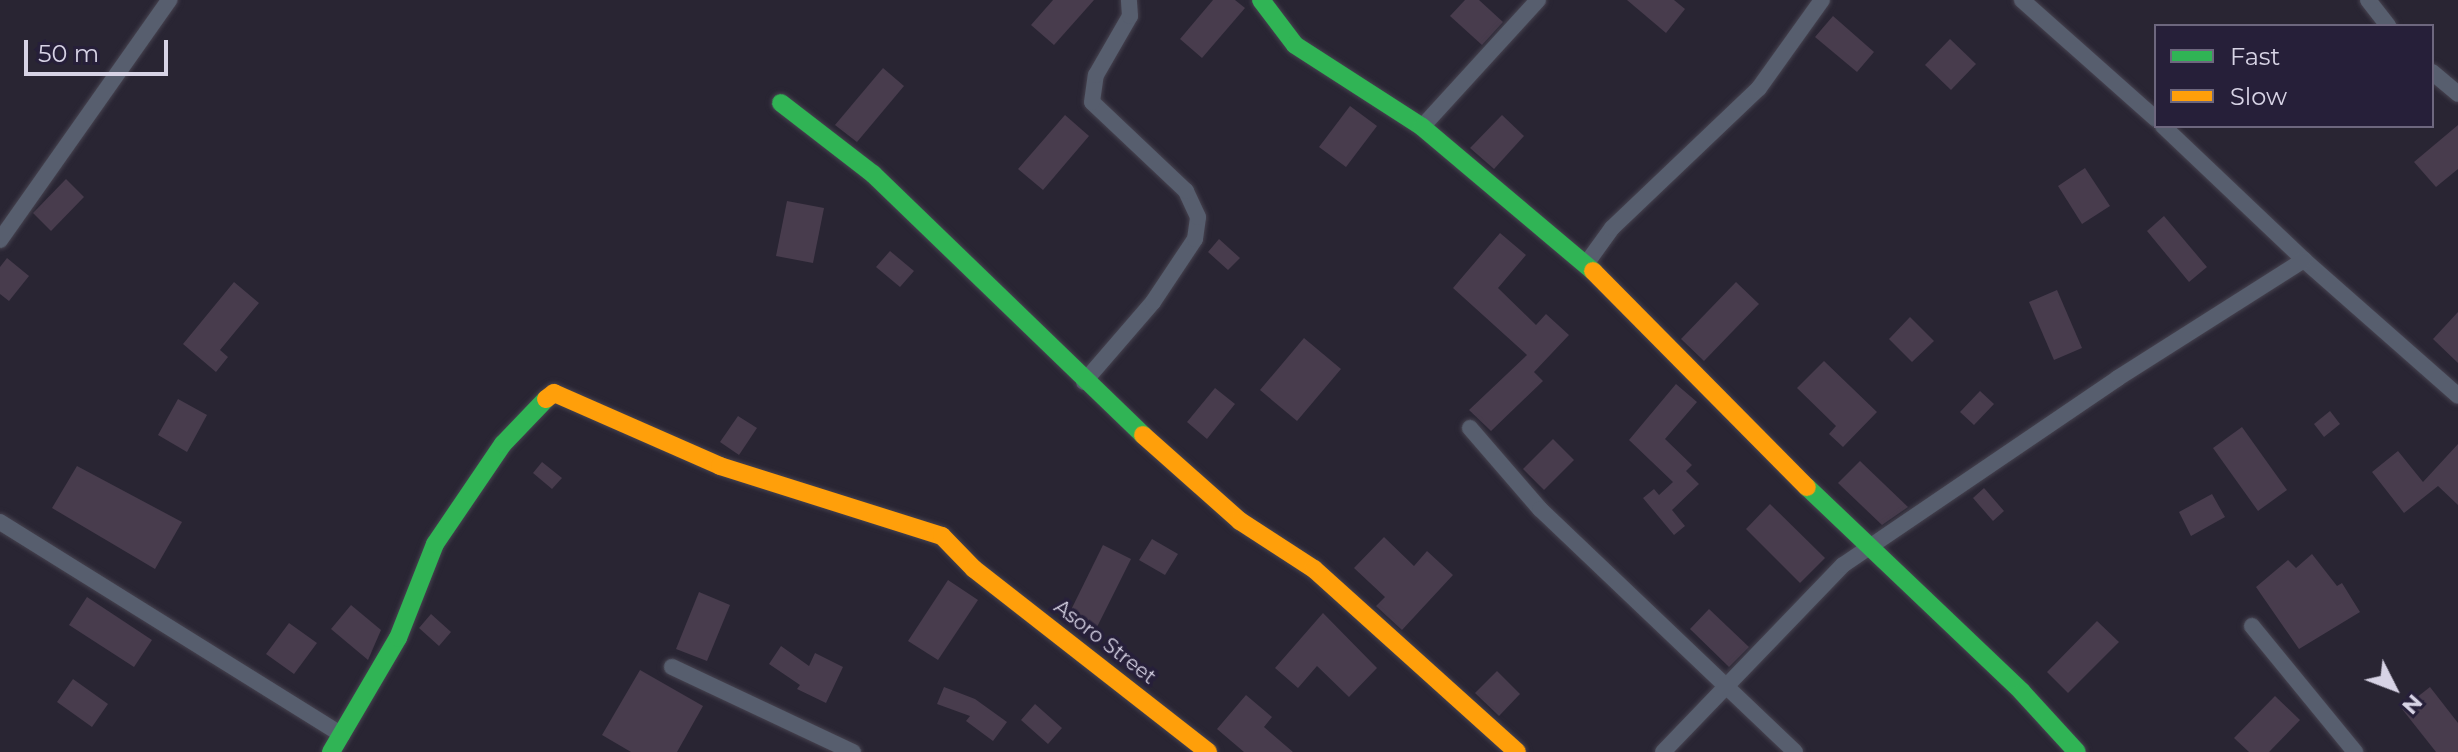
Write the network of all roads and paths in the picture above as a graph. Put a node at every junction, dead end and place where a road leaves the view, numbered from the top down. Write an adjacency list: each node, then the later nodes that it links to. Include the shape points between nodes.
1 (169, 0): 15 (street)
2 (1129, 0): 18 (street, via 1130,16 1096,75 1092,102 1186,191 1198,217 1195,239 1153,302)
3 (1261, 0): 13 (street, via 1295,45)
4 (1538, 0): 13 (street)
5 (1822, 0): 17 (street, via 1759,88 1612,228)
6 (2022, 0): 12 (street)
7 (2368, 0): 8 (street)
8 (2386, 24)
9 (2434, 74): 10 (street)
10 (2458, 94)
11 (781, 103): 18 (street, via 873,174)
12 (2154, 117)
13 (1422, 127): 17 (street)
14 (2165, 128): 16 (street)
15 (0, 240)
16 (2304, 260): 19 (street); 22 (street, via 2118,378)
17 (1586, 264): 22 (street)
18 (1084, 382): 30 (street, via 1240,521 1314,569)
19 (2458, 396)
20 (1470, 428): 25 (street, via 1540,509)
21 (0, 522): 26 (street)
22 (1870, 550): 25 (street, via 1843,565 1789,618); 33 (street, via 2022,692)
23 (2252, 626): 34 (street)
24 (672, 667): 28 (street)
25 (1729, 689): 31 (street); 32 (street)
26 (342, 735): 27 (street); 29 (street, Asoro Street, via 398,638 435,544 503,444 554,393 720,466 942,536 974,569)
27 (331, 752)
28 (853, 752)
29 (1208, 752)
30 (1517, 752)
31 (1663, 752)
32 (1795, 752)
33 (2077, 752)
34 (2355, 752)

